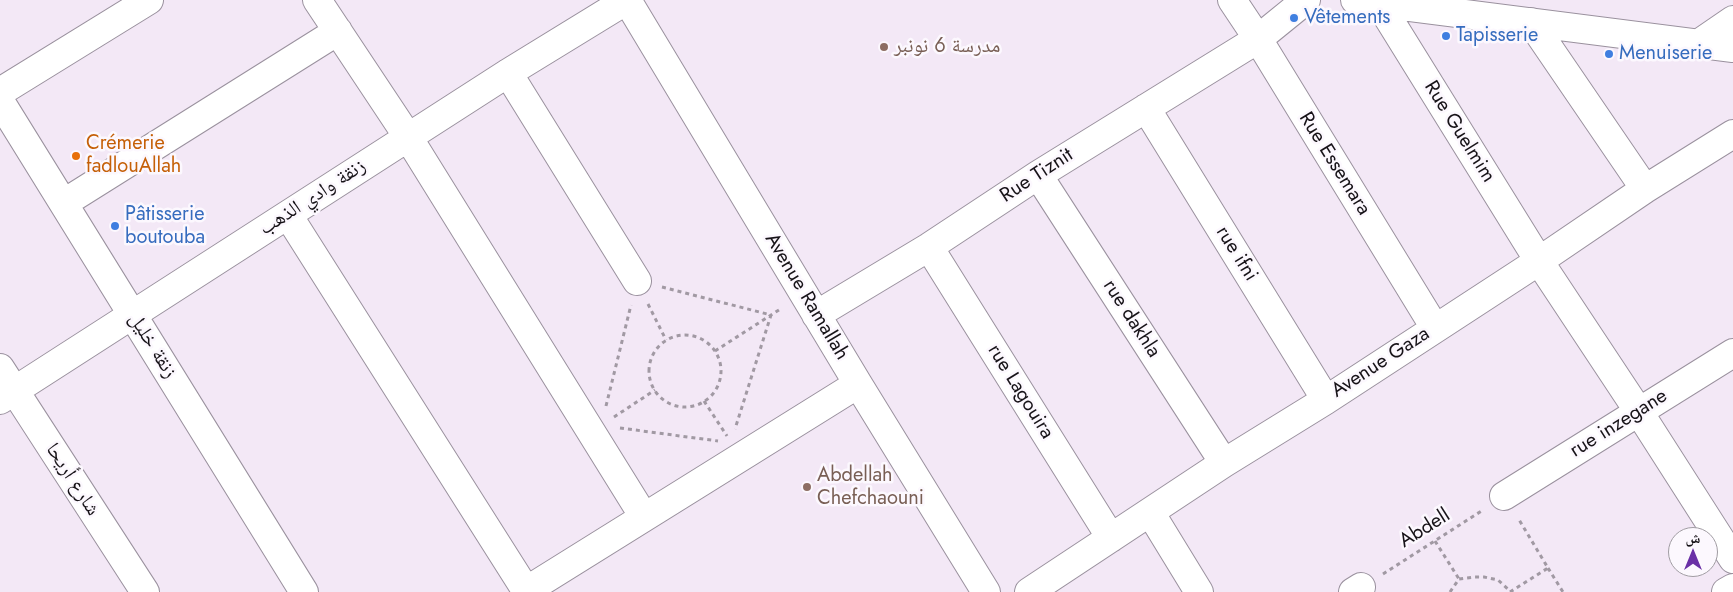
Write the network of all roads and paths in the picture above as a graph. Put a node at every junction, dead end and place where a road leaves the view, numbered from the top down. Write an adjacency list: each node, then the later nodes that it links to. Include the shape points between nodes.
1 (150, 0): 16 (street)
2 (317, 0): 11 (street)
3 (627, 0): 15 (street, زنقة وادي الذهب); 28 (street, Avenue Ramallah)
4 (1232, 0): 12 (street, Rue Essemara)
5 (1306, 0): 12 (street, Rue Tiznit)
6 (1499, 0): 8 (street)
7 (1367, 2): 8 (street); 26 (street, Rue Guelmim)
8 (1477, 15): 10 (street)
9 (1733, 20): 13 (street)
10 (1531, 22): 13 (street); 22 (street)
11 (338, 31): 20 (street); 23 (street)
12 (1258, 39): 18 (street, Rue Tiznit); 31 (street, Rue Essemara)
13 (1698, 44): 14 (street)
14 (1733, 48)
15 (508, 73): 20 (street, زنقة وادي الذهب); 27 (street)
16 (0, 92)
17 (0, 100): 23 (street, زنقة خليل)
18 (1146, 108): 21 (street, Rue Tiznit); 39 (street, rue ifni)
19 (1733, 134): 22 (street, Avenue Gaza)
20 (408, 137): 24 (street, زنقة وادي الذهب); 42 (street)
21 (1038, 175): 25 (street, Rue Tiznit); 44 (street, rue dakhla)
22 (1645, 189): 26 (street, Avenue Gaza)
23 (64, 203): 29 (street, زنقة خليل)
24 (288, 215): 29 (street, زنقة وادي الذهب); 55 (street)
25 (929, 247): 28 (street, Rue Tiznit); 48 (street, rue Lagouira)
26 (1539, 261): 31 (street, Avenue Gaza); 41 (street, Rue Guelmim)
27 (637, 281): 30 (path); 32 (path); 42 (path)
28 (811, 305): 30 (path); 36 (street, Avenue Ramallah)
29 (132, 314): 38 (street, زنقة وادي الذهب); 57 (street, زنقة خليل)
30 (770, 315): 33 (path); 43 (path)
31 (1436, 328): 39 (street, Avenue Gaza)
32 (666, 340): 33 (path, via 687,335 703,340); 37 (path, via 651,357 649,368)
33 (715, 352): 40 (path, via 721,373 718,384)
34 (1733, 353): 41 (street, rue inzegane)
35 (0, 368): 38 (street, شارع أريحا)
36 (858, 384): 43 (street); 58 (street, Avenue Ramallah)
37 (654, 390): 40 (path, via 672,404 694,405); 42 (path)
38 (7, 395): 56 (street, شارع أريحا)
39 (1326, 400): 44 (street, Avenue Gaza)
40 (704, 401): 43 (path)
41 (1639, 412): 45 (street, rue inzegane); 50 (street, Rue Guelmim)
42 (596, 429): 43 (path); 47 (street)
43 (737, 449): 47 (street)
44 (1224, 463): 46 (street, Avenue Gaza)
45 (1504, 496): 49 (path, Abdell); 51 (path)
46 (1150, 512): 48 (street, Avenue Gaza); 60 (street)
47 (644, 517): 55 (street)
48 (1111, 538): 59 (street, Avenue Gaza)
49 (1435, 541): 52 (path); 54 (path, Abdell)
50 (1733, 559)
51 (1548, 568): 62 (path); 63 (path)
52 (1459, 579): 61 (path); 62 (path, via 1484,577 1498,580)
53 (1733, 588): 64 (street)
54 (1357, 590)
55 (526, 591)
56 (145, 592)
57 (304, 592)
58 (986, 592)
59 (1029, 592)
60 (1199, 592)
61 (1450, 592)
62 (1510, 592)
63 (1563, 592)
64 (1726, 592)

